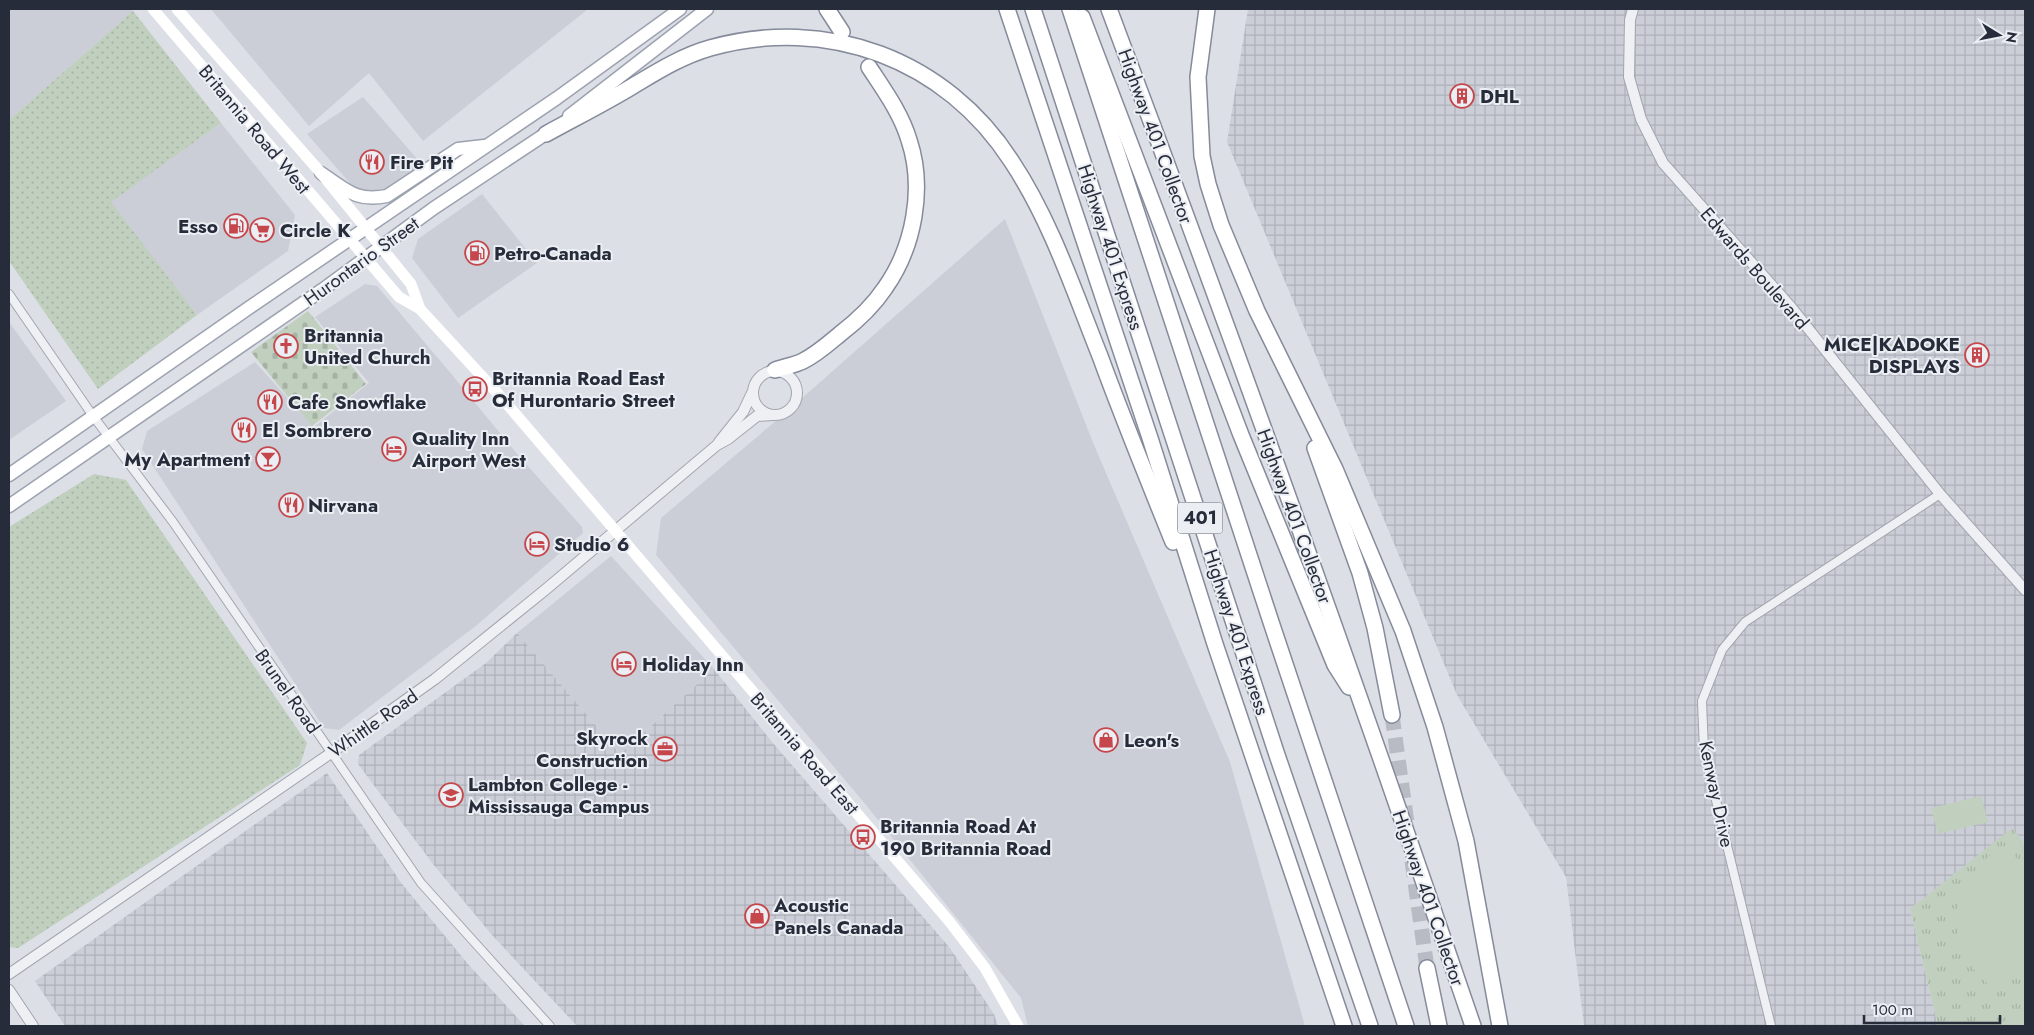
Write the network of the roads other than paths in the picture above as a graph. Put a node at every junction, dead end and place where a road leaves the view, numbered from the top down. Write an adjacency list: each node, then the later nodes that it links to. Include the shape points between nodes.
1 (153, 9): 20 (main road, Britannia Road West)
2 (177, 9): 17 (main road, Britannia Road West)
3 (680, 9): 16 (main road, Hurontario Street)
4 (706, 9): 15 (main road, Hurontario Street)
5 (827, 9): 13 (highway)
6 (1007, 9): 35 (highway, 401)
7 (1033, 9): 46 (highway, Highway 401 Express / 401, via 1274,745)
8 (1070, 9): 47 (highway, Highway 401 Express / 401)
9 (1079, 9): 36 (highway, via 1245,444 1334,664)
10 (1109, 9): 36 (highway, Highway 401 Collector)
11 (1207, 9): 24 (highway, via 1198,77 1202,156 1208,184 1253,302)
12 (1632, 9): 31 (street, Edwards Boulevard, via 1630,77 1641,119 1663,163 1791,307)
13 (842, 32)
14 (869, 68): 23 (highway, via 899,116 914,159 916,194 908,238 894,273 871,306 815,355)
15 (546, 134): 19 (main road, Hurontario Street); 35 (highway, via 688,56 729,43 766,38 807,38 843,42 867,49 906,65 958,100 1000,144 1034,199)
16 (487, 146): 17 (main road, via 458,149 387,196 360,198); 18 (main road, Hurontario Street)
17 (321, 173): 18 (main road, Britannia Road West)
18 (368, 232): 19 (main road, Britannia Road East); 20 (main road, Hurontario Street)
19 (380, 247): 20 (main road, Hurontario Street); 22 (main road, Britannia Road East, via 411,284)
20 (357, 249): 22 (main road, Britannia Road East, via 399,297); 27 (main road, Hurontario Street); 28 (main road, Hurontario Street, via 322,290)
21 (9, 294): 27 (street, Brunel Road)
22 (420, 309): 33 (main road, Britannia Road East, via 501,397)
23 (775, 370): 25 (street, via 760,375); 26 (street, via 792,379 797,394 791,408)
24 (1293, 388): 37 (highway, via 1360,573 1375,628); 50 (highway, via 1347,496 1403,631 1435,727 1466,841)
25 (752, 393): 26 (street, via 757,408); 29 (street, Whittle Road, via 743,412)
26 (773, 415): 29 (street, Whittle Road, via 757,416)
27 (93, 416): 28 (street, Brunel Road); 30 (main road, Hurontario Street)
28 (109, 438): 32 (main road, Hurontario Street); 38 (street, Brunel Road, via 173,522)
29 (717, 445): 33 (street, Whittle Road)
30 (9, 475)
31 (1940, 494): 34 (street, Edwards Boulevard); 51 (street, Kenway Drive, via 1745,622 1722,650 1702,701 1704,751)
32 (9, 506)
33 (615, 531): 38 (street, Whittle Road, via 471,651); 44 (main road, Britannia Road East, via 950,921 985,968)
34 (2025, 590)
35 (1215, 644): 45 (highway, 401)
36 (1361, 705): 49 (highway, Highway 401 Collector)
37 (1392, 715)
38 (331, 753): 40 (street, Whittle Road); 43 (street, Brunel Road, via 421,884)
39 (1427, 968): 48 (highway)
40 (9, 974)
41 (9, 990): 42 (street)
42 (33, 1026)
43 (550, 1026)
44 (1018, 1026)
45 (1344, 1026)
46 (1370, 1026)
47 (1406, 1026)
48 (1439, 1026)
49 (1474, 1026)
50 (1500, 1026)
51 (1772, 1026)

